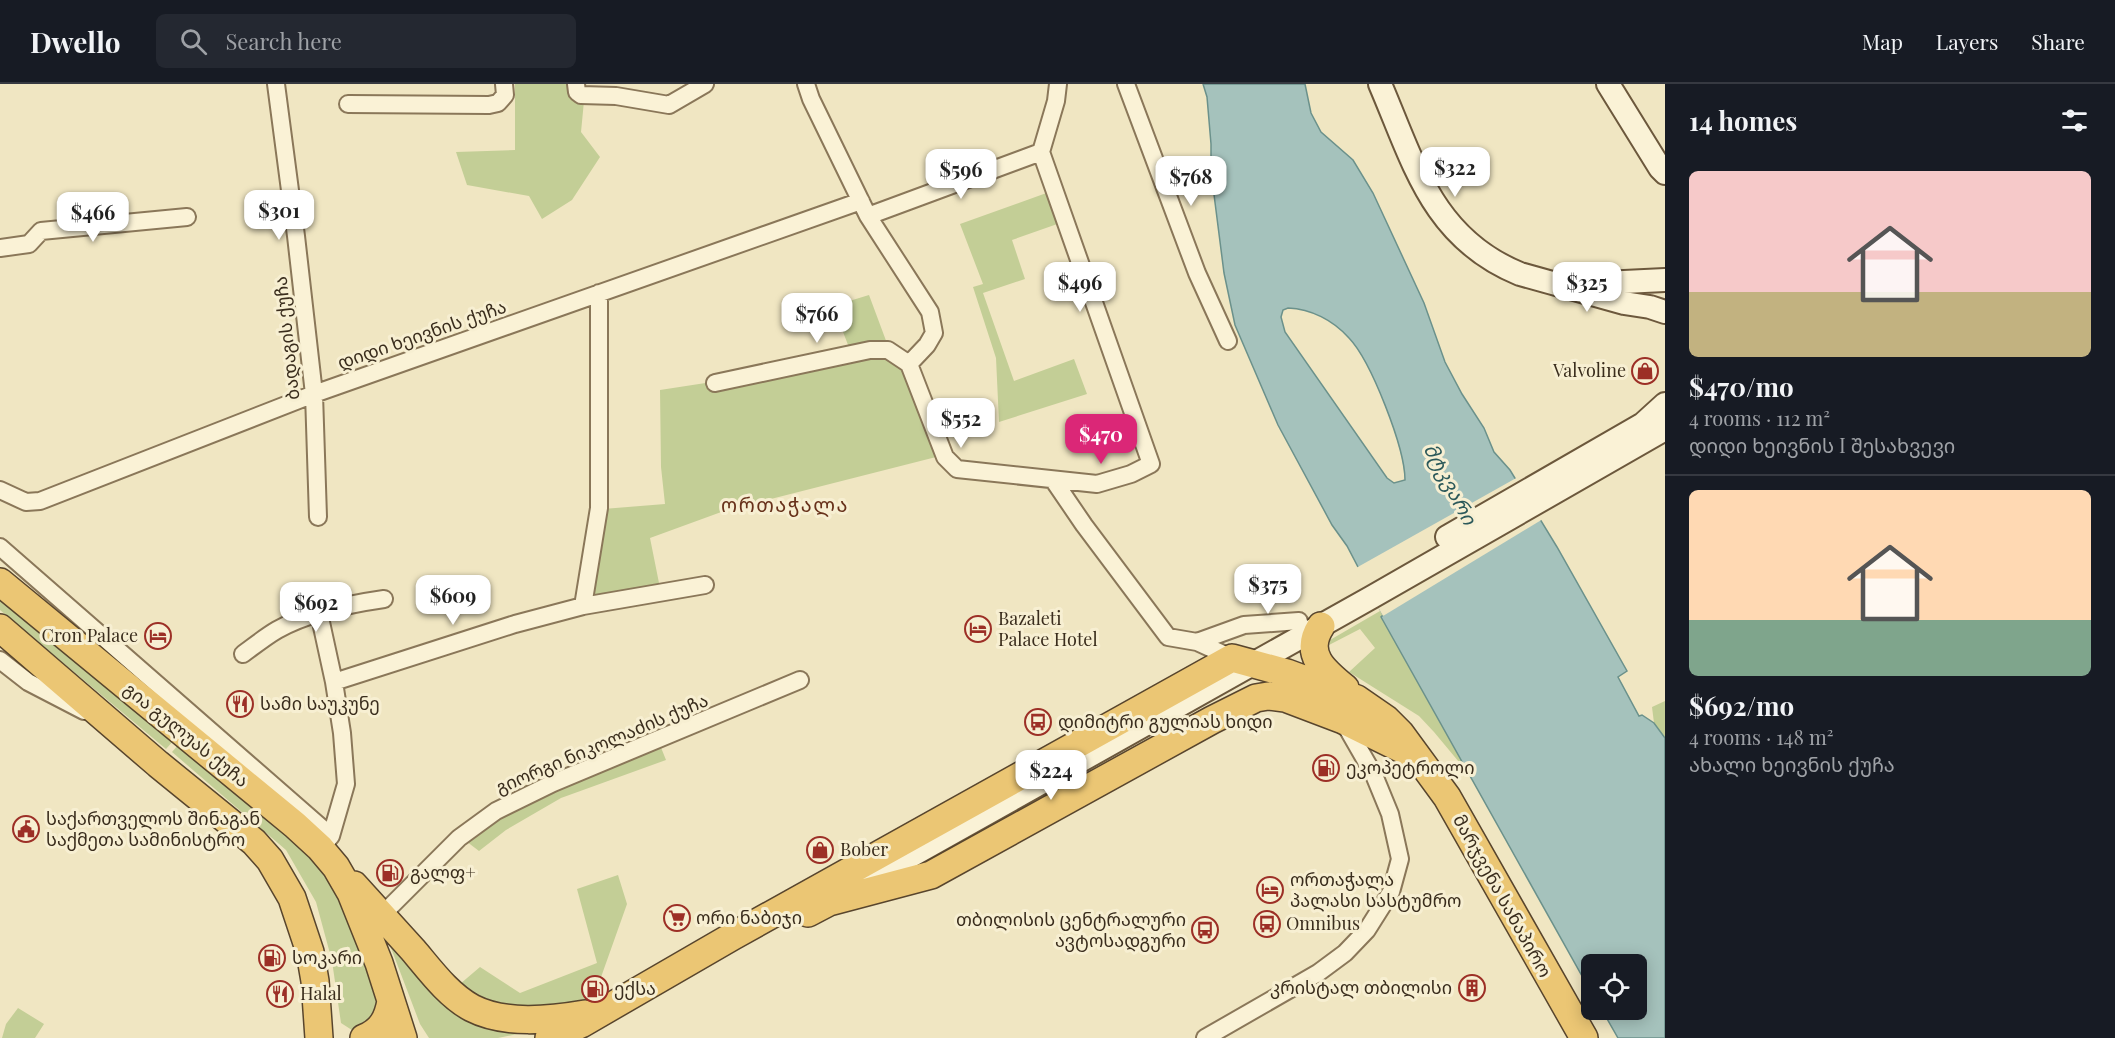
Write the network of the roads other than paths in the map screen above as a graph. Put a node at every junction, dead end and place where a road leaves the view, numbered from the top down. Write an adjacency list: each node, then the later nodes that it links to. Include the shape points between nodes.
1 (276, 84): 25 (street, ბადაგის ქუჩა)
2 (504, 84): 10 (street, via 504,95 498,103 489,105)
3 (576, 84): 4 (street, via 581,95 669,105)
4 (705, 84)
5 (807, 84): 13 (street)
6 (1058, 84): 11 (street)
7 (1126, 84): 22 (street, via 1197,273)
8 (1380, 84): 18 (main road, via 1430,196 1458,234 1487,257 1520,274)
9 (1608, 84): 12 (main road)
10 (348, 104)
11 (1041, 152): 13 (street, დიდი ხეივნის ქუჩა); 28 (street, via 1150,464 1097,484)
12 (1663, 176)
13 (865, 208): 19 (street, დიდი ხეივნის ქუჩა); 23 (street, via 930,312 933,333)
14 (187, 217): 15 (street, via 40,231 28,243)
15 (0, 248)
16 (1665, 265): 18 (main road)
17 (1665, 280): 18 (main road)
18 (1623, 292): 20 (main road); 21 (main road)
19 (599, 293): 25 (street, დიდი ხეივნის ქუჩა); 36 (street, via 599,508)
20 (1665, 312)
21 (1665, 327)
22 (1228, 341)
23 (909, 364): 24 (street, via 888,350 870,350); 28 (street, via 945,457 957,469)
24 (715, 383)
25 (314, 394): 29 (street, დიდი ხეივნის ქუჩა, via 40,501 26,502); 31 (street, ბადაგის ქუჩა)
26 (1665, 404): 30 (main road, via 1642,424)
27 (1665, 429): 30 (main road)
28 (1054, 481): 40 (street, via 1168,637)
29 (0, 490)
30 (1531, 497): 38 (main road)
31 (318, 518)
32 (0, 547): 49 (street, გია გულუას ქუჩა)
33 (0, 582): 49 (highway, გია გულუას ქუჩა)
34 (705, 585): 36 (street)
35 (384, 599): 37 (street)
36 (583, 606): 45 (street)
37 (319, 613): 41 (street, via 277,630); 45 (street)
38 (1310, 623): 40 (street, via 1244,625); 42 (main road); 47 (highway, via 1319,663)
39 (0, 628): 48 (highway)
40 (1197, 642): 42 (street)
41 (243, 654)
42 (1246, 655): 46 (highway, via 1257,685); 47 (highway, მარჯვენა სანაპირო, via 1287,672); 50 (main road, via 984,816); 53 (highway, via 743,930)
43 (0, 660): 48 (street, via 49,694)
44 (800, 680): 51 (street, გიორგი ნიკოლაძის ქუჩა, via 553,783 496,811 459,838)
45 (334, 682): 49 (street, via 346,784)
46 (1268, 696): 47 (highway, მარჯვენა სანაპირო); 50 (highway, via 1212,720 931,875)
47 (1350, 709): 60 (street, via 1390,814 1400,859 1391,892 1367,930 1345,954); 61 (highway, მარჯვენა სანაპირო, via 1417,757 1447,797)
48 (113, 726): 54 (highway, via 254,842 270,860 302,924 312,964)
49 (329, 851): 51 (highway); 52 (highway, გია გულუას ქუჩა, via 351,893)
50 (829, 902): 59 (highway)
51 (382, 915): 53 (highway, via 445,987 471,1007 501,1017 519,1018 569,1017)
52 (391, 1001): 56 (highway, via 384,1023); 57 (highway, გია გულუას ქუჩა)
53 (605, 1010): 58 (highway)
54 (319, 1028): 55 (highway)
55 (339, 1038)
56 (364, 1038)
57 (403, 1038)
58 (549, 1038)
59 (581, 1038)
60 (1205, 1038)
61 (1584, 1038)

